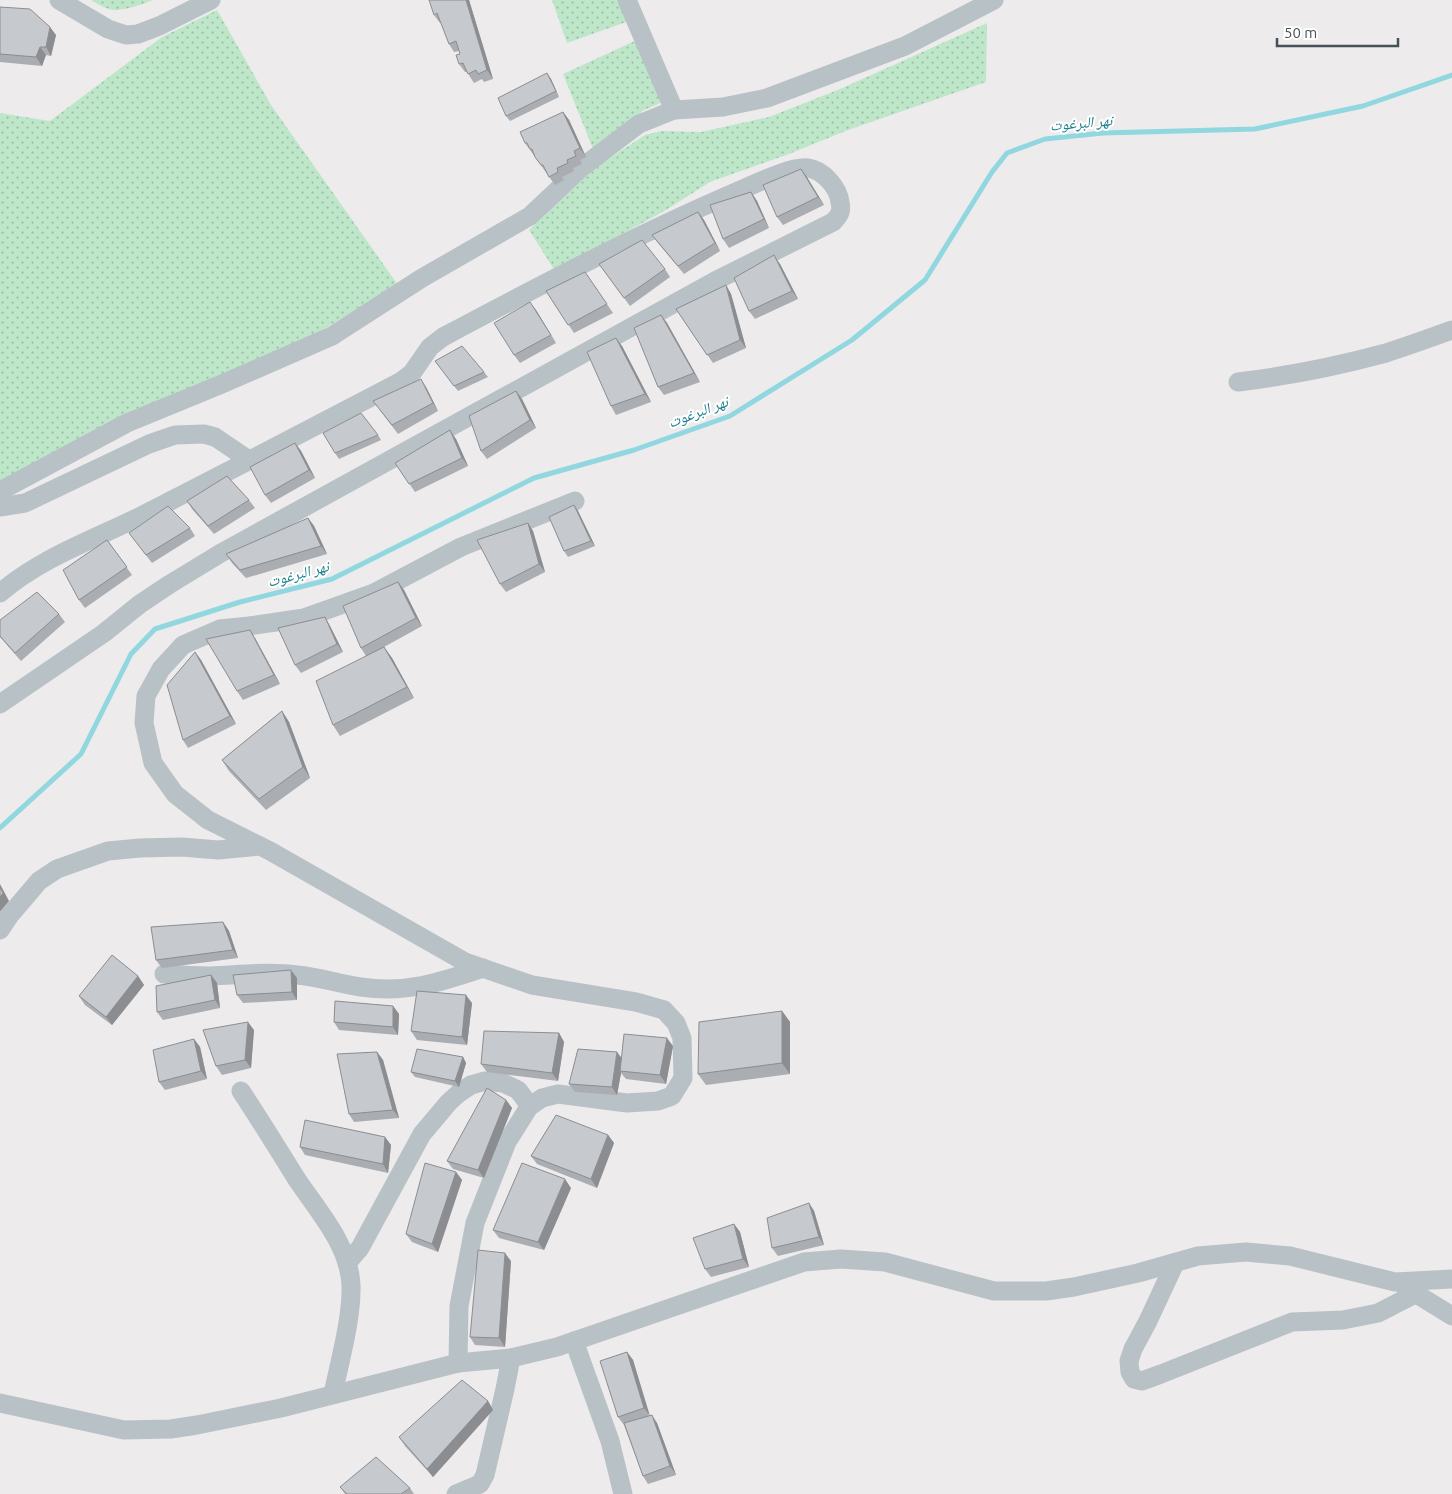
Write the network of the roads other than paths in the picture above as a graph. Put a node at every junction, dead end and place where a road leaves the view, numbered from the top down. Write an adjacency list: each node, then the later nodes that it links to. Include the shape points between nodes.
1 (59, 0): 2 (street, via 108,29 126,35 159,26)
2 (211, 0)
3 (627, 0): 5 (street)
4 (994, 0): 5 (street, via 905,46 767,98)
5 (674, 110): 9 (street, via 639,124 623,135 530,216 422,278 332,336 127,423)
6 (1452, 330): 7 (street, via 1367,357 1282,377)
7 (1238, 382)
8 (249, 460): 11 (street, via 215,437 190,433 175,435 149,444 25,503); 12 (street, via 40,564); 13 (street, via 406,378 430,347 443,337 674,218 793,170 815,170 835,188 841,211 834,222 715,281 221,553 170,584)
9 (0, 491)
10 (575, 502): 14 (street, via 461,547 374,593 304,618 220,629 184,645 161,669 146,696 144,723 154,763 175,794 208,820)
11 (0, 507)
12 (0, 593)
13 (0, 704)
14 (261, 846): 15 (street, via 218,850 182,847 108,851 57,869 39,881); 16 (street, via 465,962)
15 (0, 930)
16 (483, 968): 17 (street, via 438,983 388,989 297,975); 19 (street, via 532,985 636,1002 664,1010 676,1023 682,1038 683,1078 672,1096 658,1101 628,1103 558,1094 542,1098)
17 (164, 974)
18 (241, 1091): 20 (street, via 331,1230)
19 (530, 1106): 20 (street, via 518,1090 503,1083 485,1081 460,1092 422,1134 360,1248); 28 (street, via 507,1142 474,1224 459,1306)
20 (347, 1263): 29 (street, via 351,1286)
21 (1175, 1263): 23 (street, via 1198,1256 1246,1252 1290,1256); 24 (street, via 1133,1349 1130,1372 1134,1380 1142,1381 1162,1374 1292,1322 1343,1320 1378,1313); 26 (street, via 1074,1287 1046,1291 994,1291 885,1262 841,1259 804,1262)
22 (1452, 1279): 23 (street)
23 (1395, 1282): 24 (street)
24 (1415, 1294): 25 (street)
25 (1452, 1316)
26 (574, 1341): 27 (street); 32 (street, via 610,1441)
27 (511, 1358): 28 (street); 31 (street, via 485,1474 480,1484)
28 (458, 1363): 29 (street)
29 (333, 1394): 30 (street, via 197,1425 143,1431 103,1427)
30 (0, 1403)
31 (456, 1494)
32 (623, 1494)

